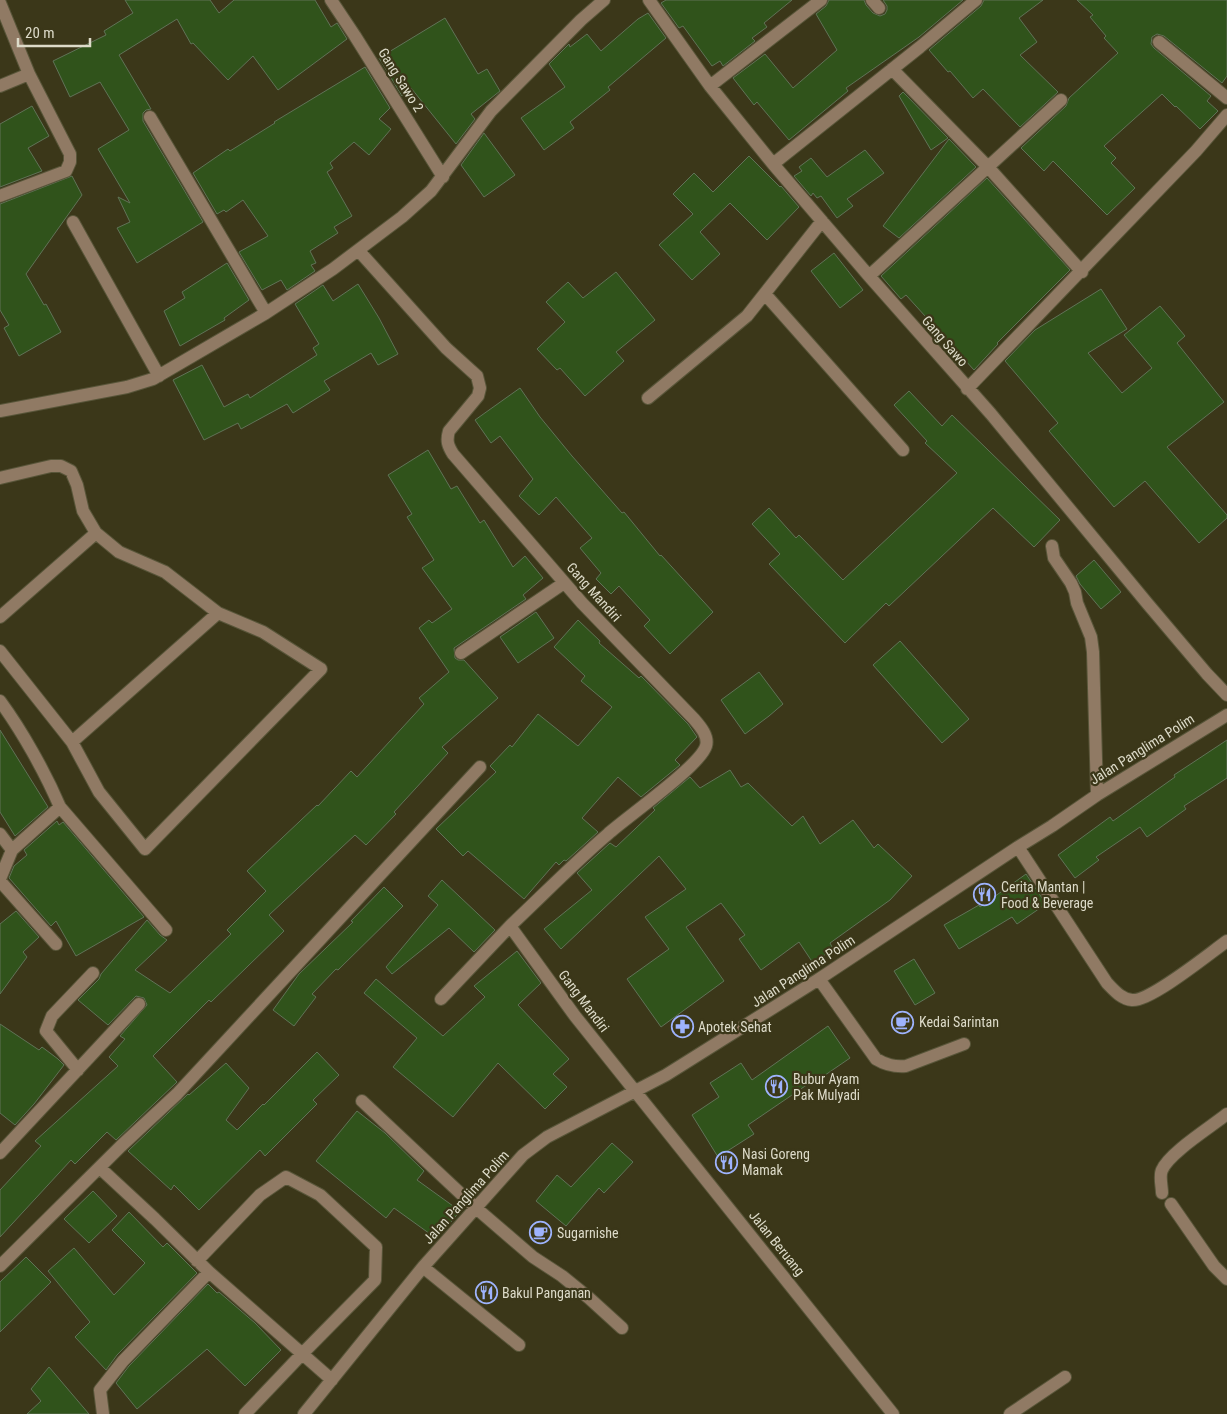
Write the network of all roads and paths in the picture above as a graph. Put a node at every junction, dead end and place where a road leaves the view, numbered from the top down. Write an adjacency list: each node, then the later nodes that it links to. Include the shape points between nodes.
1 (331, 0): 18 (street, Gang Sawo 2)
2 (604, 0): 18 (street, via 491,111)
3 (649, 0): 11 (street, Gang Sawo)
4 (821, 0): 11 (street)
5 (976, 0): 8 (street)
6 (0, 3): 9 (street)
7 (1159, 42): 12 (street)
8 (892, 69): 16 (street); 17 (street)
9 (30, 74): 10 (street); 19 (street, via 70,154 70,162 66,171)
10 (0, 86)
11 (710, 86): 16 (street, Gang Sawo)
12 (1227, 98)
13 (1061, 100): 17 (street)
14 (1227, 115): 23 (street)
15 (150, 118): 26 (street)
16 (773, 164): 20 (street, Gang Sawo)
17 (988, 167): 23 (street); 24 (street)
18 (443, 177): 22 (street, via 432,191)
19 (0, 196)
20 (822, 220): 24 (street, Gang Sawo); 25 (street)
21 (73, 222): 27 (street)
22 (359, 251): 26 (street); 35 (street, Gang Mandiri, via 446,348 477,376 478,396 449,431 448,446)
23 (1082, 272): 28 (street)
24 (869, 276): 28 (street, Gang Sawo)
25 (764, 294): 29 (street, via 747,316); 31 (street)
26 (266, 313): 27 (street)
27 (159, 376): 30 (street, via 127,387)
28 (967, 389): 40 (street, Gang Sawo)
29 (648, 398)
30 (0, 411)
31 (902, 450)
32 (0, 478): 33 (street, via 51,466 71,471 83,511)
33 (96, 533): 36 (street, via 119,552 165,572); 37 (street)
34 (1052, 546): 45 (street, via 1054,558 1071,582 1091,637)
35 (564, 583): 39 (street); 51 (street, Gang Mandiri, via 703,729 706,745 696,762 607,835)
36 (218, 613): 43 (street); 43 (street, via 263,632 321,669 145,849 99,792)
37 (0, 617)
38 (0, 651): 43 (street)
39 (461, 653)
40 (1227, 694)
41 (0, 701): 46 (street, via 53,789)
42 (1227, 715): 45 (street, Jalan Panglima Polim)
43 (72, 742)
44 (480, 767): 65 (street, via 177,1094)
45 (1097, 795): 48 (street, Jalan Panglima Polim)
46 (60, 807): 49 (street); 52 (street)
47 (0, 834): 49 (street)
48 (1018, 847): 53 (street, via 1107,983 1123,997 1141,1000); 56 (street, Jalan Panglima Polim)
49 (12, 850): 50 (street)
50 (0, 880): 54 (street)
51 (510, 926): 57 (street, Gang Mandiri); 61 (street, Gang Mandiri)
52 (166, 930)
53 (1227, 941)
54 (56, 944)
55 (93, 973): 60 (street, via 52,1016 46,1031)
56 (819, 979): 59 (street, via 876,1059 888,1065 906,1066); 61 (street, Jalan Panglima Polim)
57 (441, 999)
58 (139, 1004): 60 (street)
59 (964, 1044)
60 (78, 1070): 64 (street)
61 (636, 1092): 68 (street, Jalan Panglima Polim, via 535,1145); 82 (street, Jalan Beruang)
62 (362, 1102): 68 (street)
63 (1227, 1114): 66 (street, via 1174,1154 1161,1172)
64 (0, 1153)
65 (100, 1168): 69 (street); 70 (street)
66 (1162, 1193)
67 (1170, 1204): 73 (street)
68 (476, 1208): 71 (street, Jalan Panglima Polim); 74 (street)
69 (197, 1261): 72 (street); 76 (street, via 260,1195 286,1177 320,1195 376,1247 375,1280)
70 (0, 1266)
71 (423, 1267): 75 (street); 78 (street, Jalan Panglima Polim)
72 (209, 1272): 76 (street); 79 (street, via 100,1390)
73 (1227, 1280)
74 (622, 1328)
75 (519, 1345)
76 (302, 1354): 78 (street); 80 (street)
77 (1065, 1377): 83 (street)
78 (332, 1380): 81 (street, Jalan Panglima Polim)
79 (104, 1414)
80 (245, 1414)
81 (304, 1414)
82 (893, 1414)
83 (1010, 1414)

